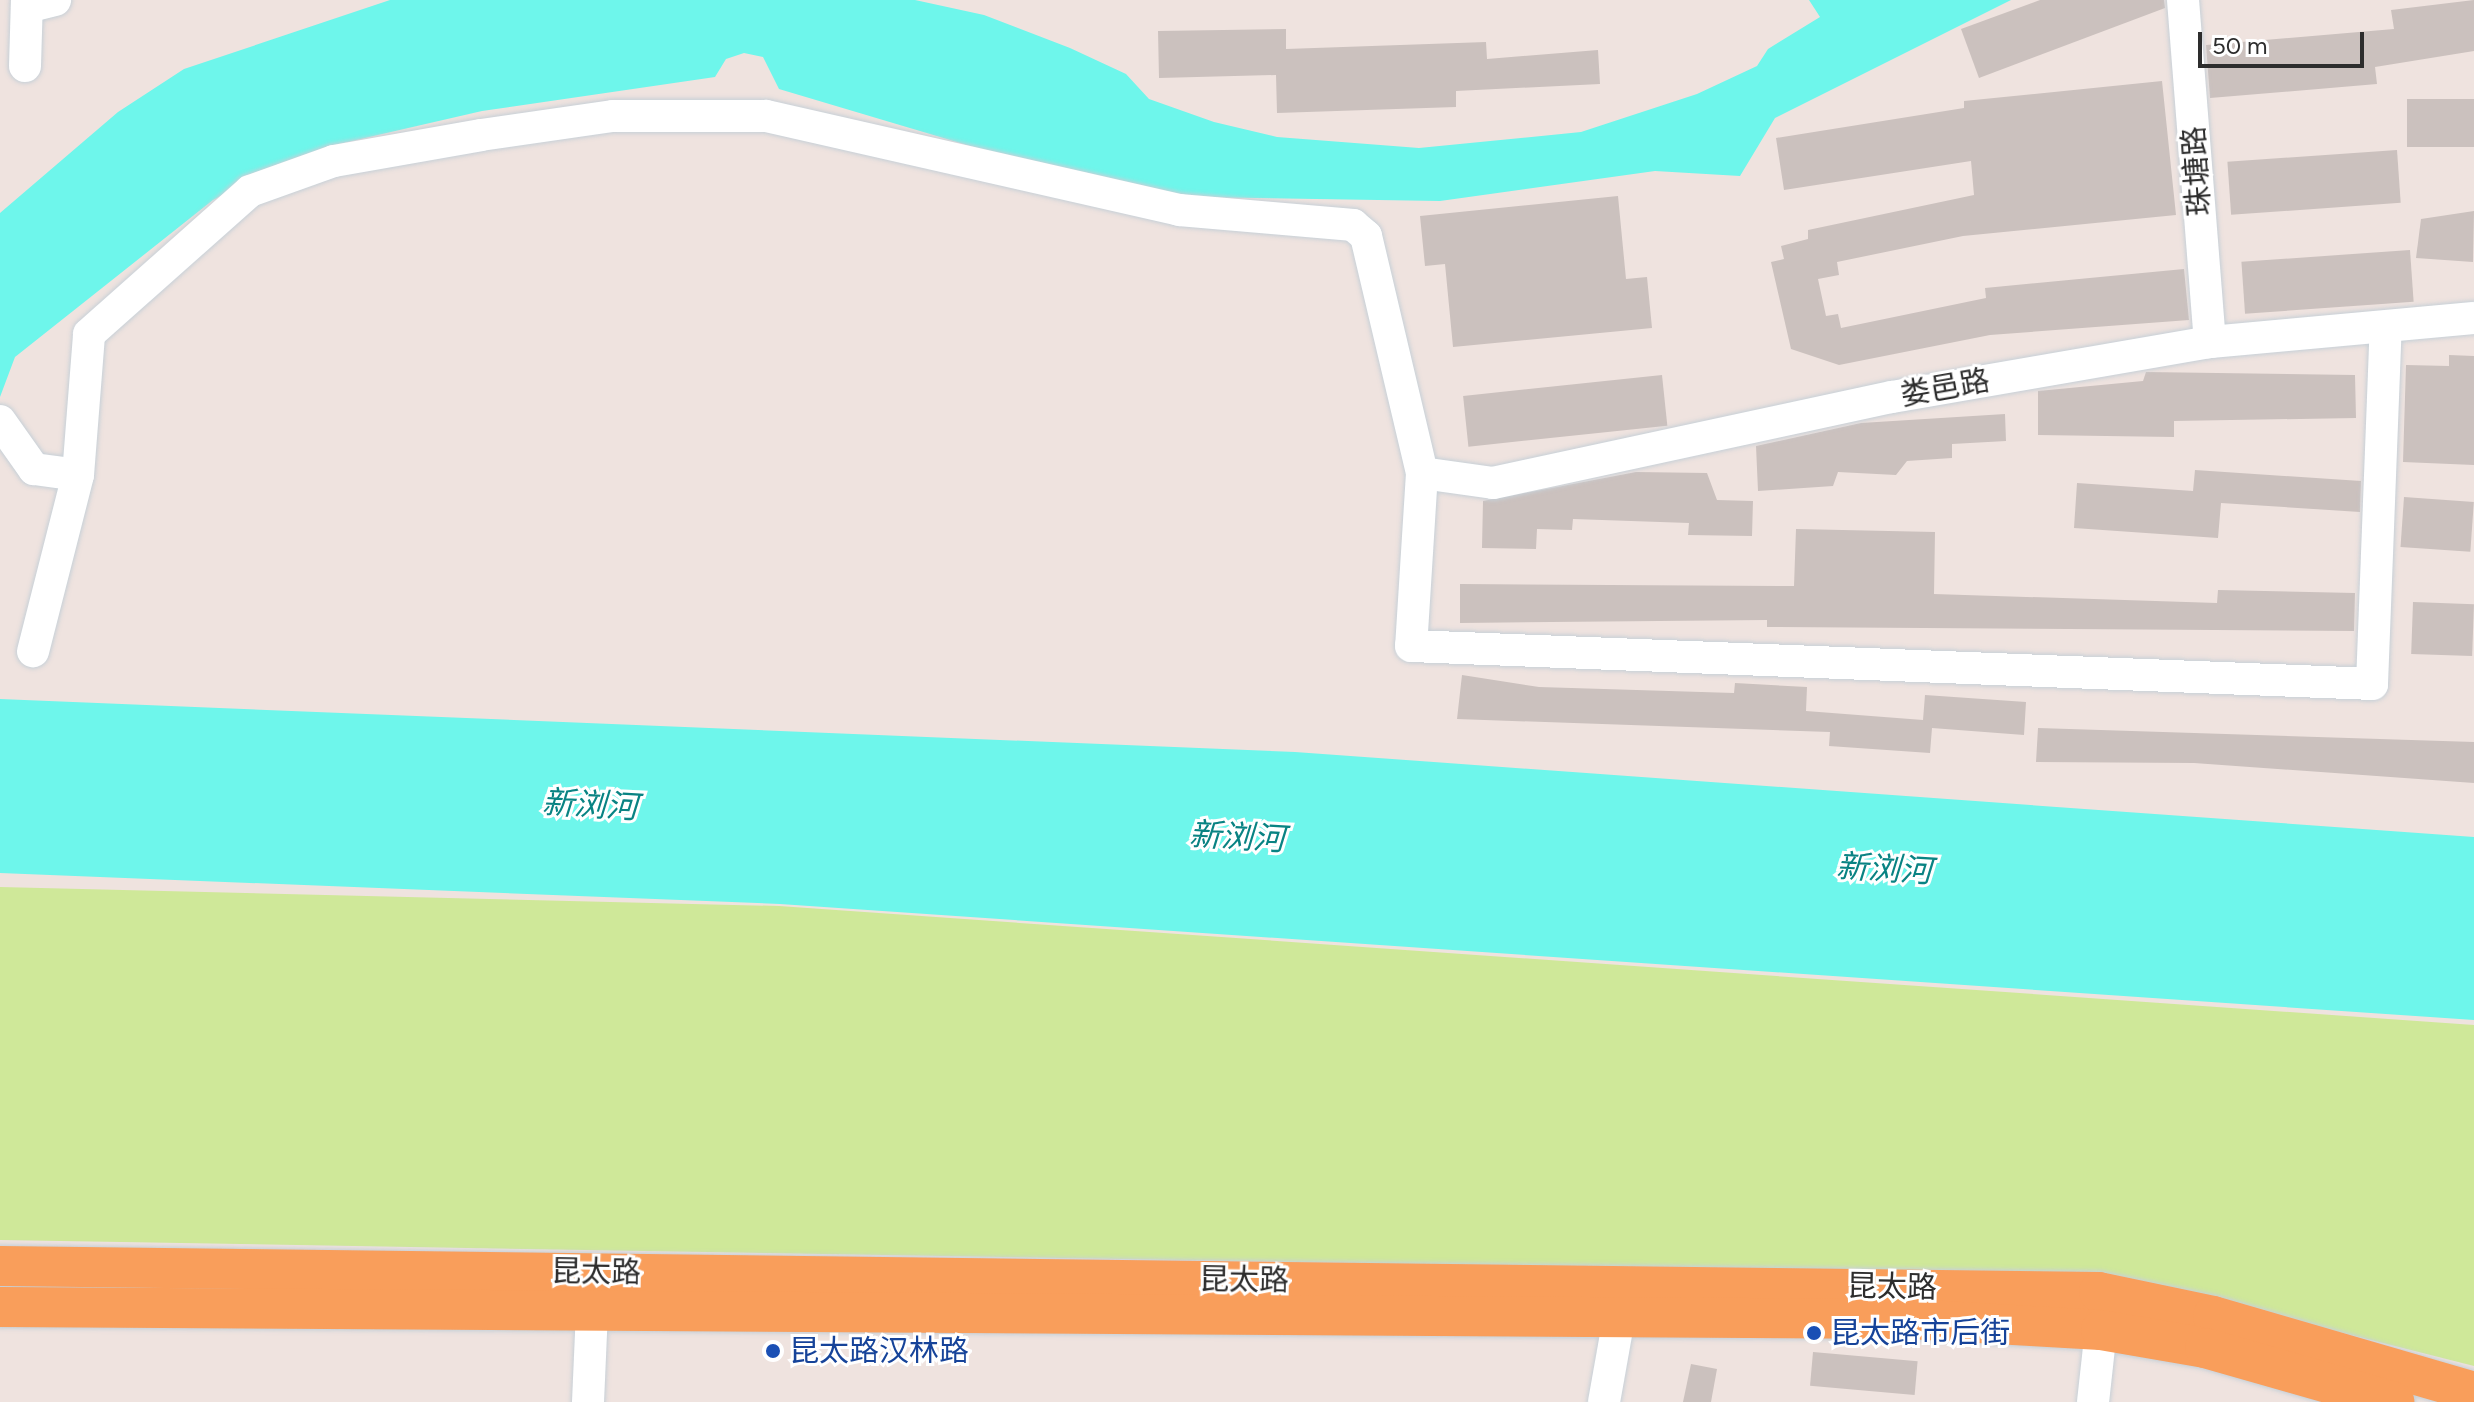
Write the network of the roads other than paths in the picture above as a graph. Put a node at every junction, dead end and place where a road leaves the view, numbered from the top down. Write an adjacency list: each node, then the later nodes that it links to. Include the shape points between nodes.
1 (2183, 0): 6 (street, 珠塘路)
2 (36, 2): 3 (street)
3 (25, 66)
4 (2474, 318): 5 (street, 娄邑路)
5 (2386, 327): 6 (street, 娄邑路); 8 (street, via 2372,684 1411,646)
6 (2210, 342): 8 (street, 娄邑路, via 1892,397 1493,483)
7 (4, 427): 9 (street, via 34,469)
8 (1422, 473): 9 (street, via 1366,236 1353,225 1179,210 766,116 688,112 583,120 334,161 250,191 89,334)
9 (78, 475): 10 (street)
10 (33, 651)
11 (0, 1266): 12 (main road, 昆太路)
12 (593, 1272): 13 (main road, 昆太路); 15 (street)
13 (1623, 1299): 15 (main road, 昆太路); 16 (main road, 昆太路); 17 (main road, 昆太路, via 2099,1292 2213,1316); 19 (street)
14 (0, 1307): 15 (main road, 昆太路)
15 (591, 1312): 18 (street)
16 (2101, 1330): 20 (street); 21 (main road, 昆太路, via 2205,1348)
17 (2474, 1392)
18 (588, 1402)
19 (1604, 1402)
20 (2093, 1402)
21 (2394, 1402)

